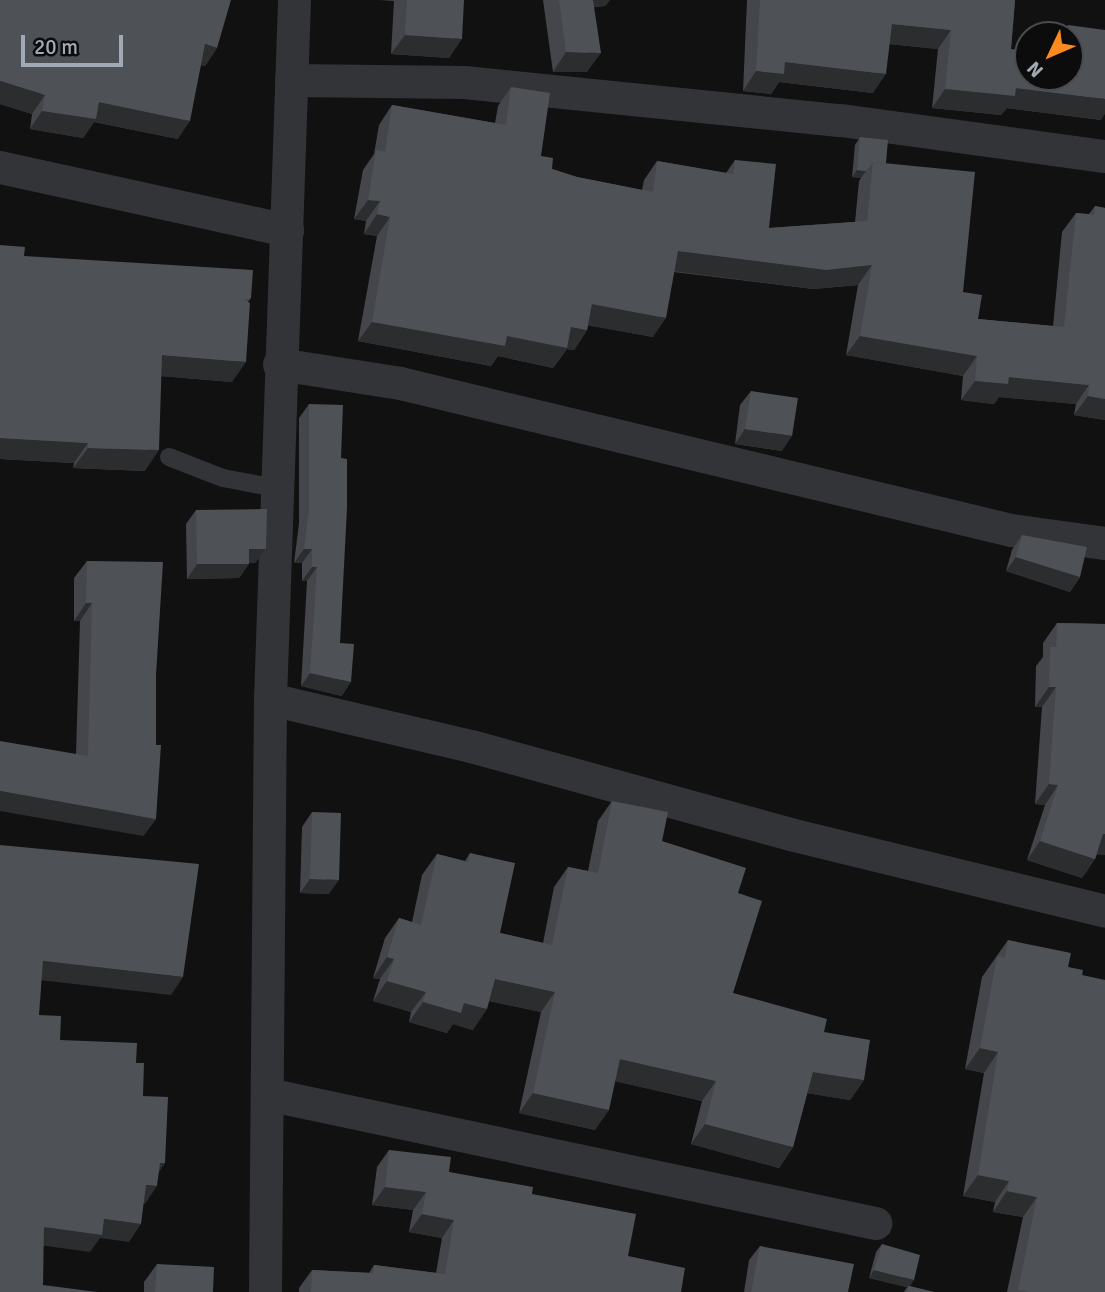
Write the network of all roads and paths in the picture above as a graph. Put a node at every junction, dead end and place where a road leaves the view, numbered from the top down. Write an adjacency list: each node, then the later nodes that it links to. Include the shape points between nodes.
1 (294, 0): 2 (street)
2 (291, 80): 3 (street, via 464,82 841,120); 5 (street)
3 (1105, 156)
4 (0, 167): 5 (street)
5 (288, 230): 6 (street)
6 (279, 364): 8 (street); 9 (street, via 400,383 1011,530)
7 (169, 457): 8 (lane, via 223,478)
8 (276, 488): 10 (street)
9 (1105, 543)
10 (270, 699): 11 (street, via 471,746 790,834); 12 (street)
11 (1105, 911)
12 (267, 1094): 13 (street); 14 (street)
13 (875, 1223)
14 (265, 1292)

